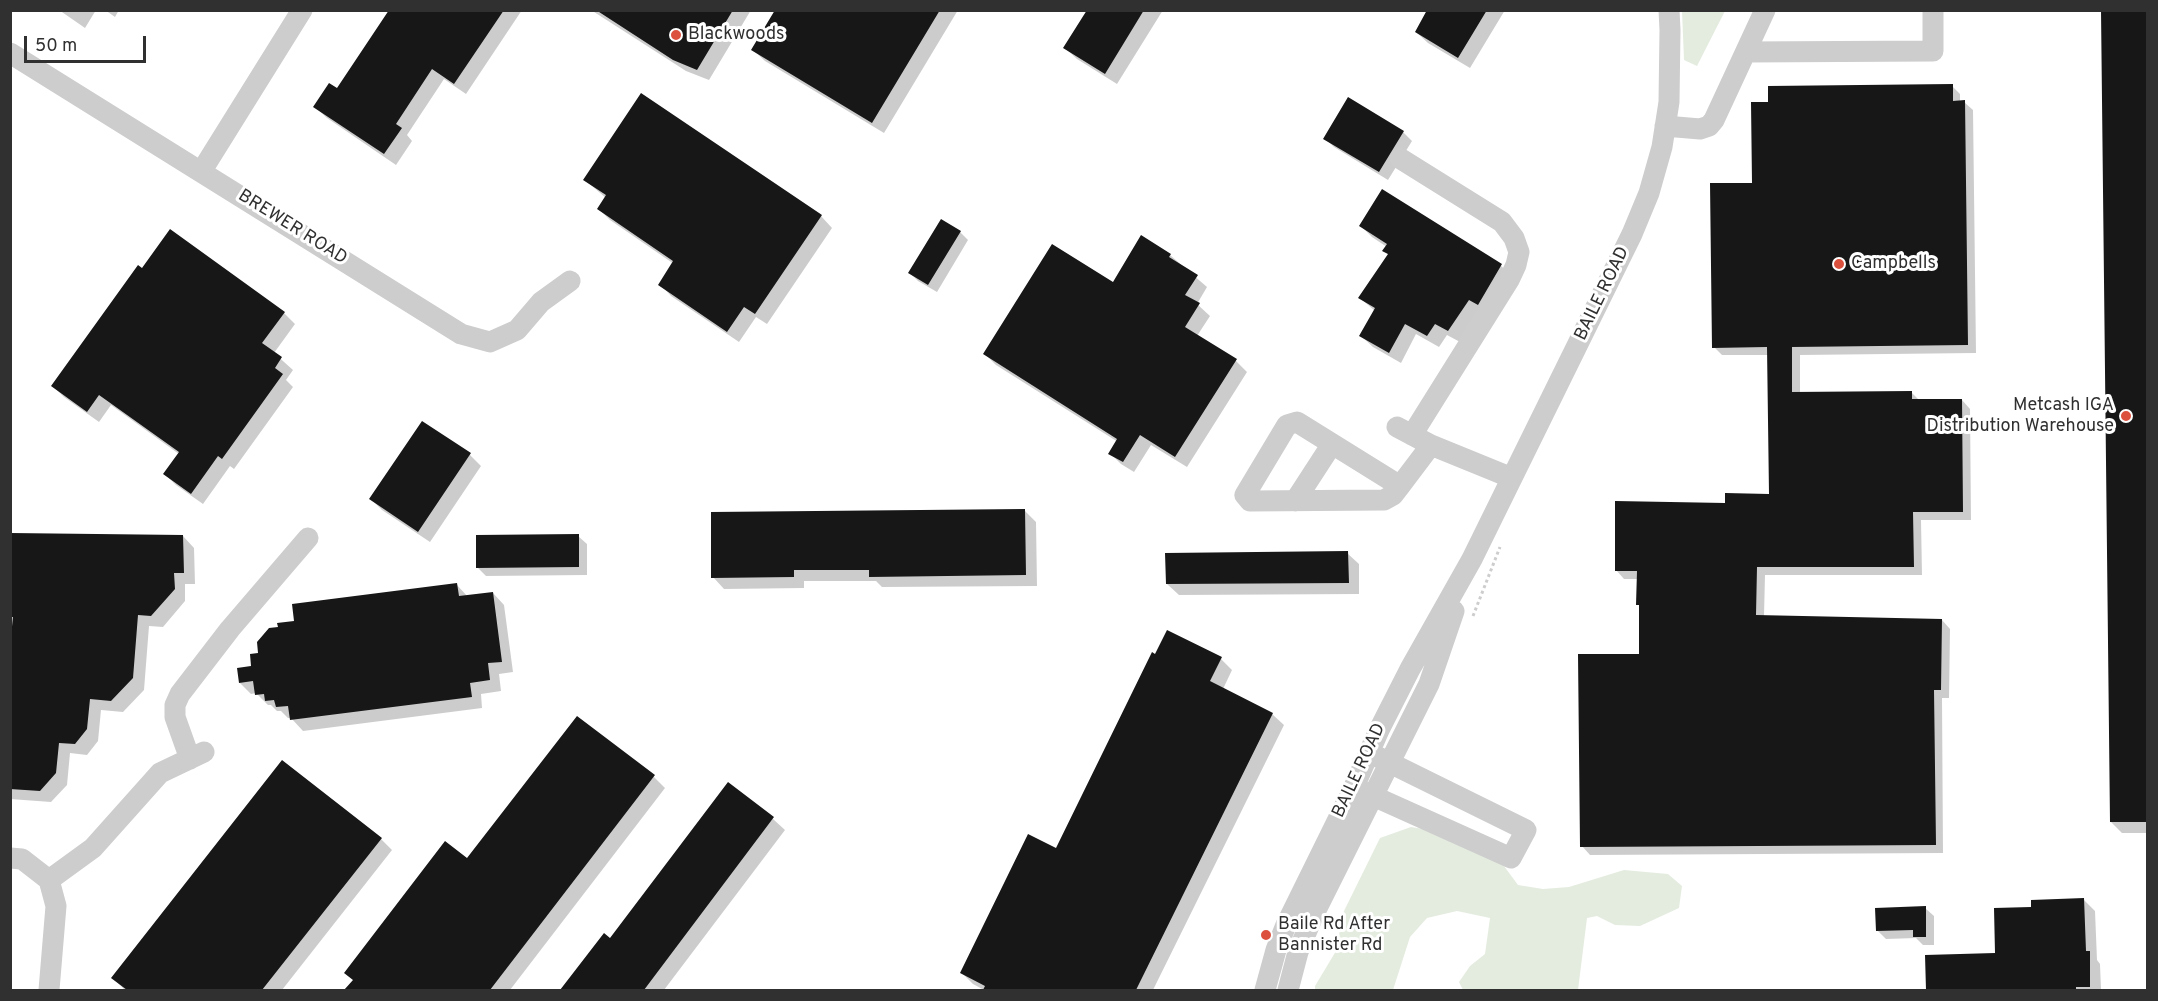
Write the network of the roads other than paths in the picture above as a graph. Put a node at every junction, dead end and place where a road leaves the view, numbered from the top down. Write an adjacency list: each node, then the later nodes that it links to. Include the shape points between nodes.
1 (302, 10): 9 (street)
2 (1669, 10): 7 (street, BAILE ROAD, via 1669,102)
3 (1766, 10): 6 (street)
4 (1933, 10): 6 (street, via 1933,51)
5 (10, 52): 9 (street, BREWER ROAD)
6 (1746, 52): 7 (street, via 1709,126)
7 (1665, 126): 13 (street, BAILE ROAD, via 1648,193 1632,234)
8 (1401, 159): 11 (street, via 1502,222 1519,252 1509,280)
9 (201, 172): 10 (street, BREWER ROAD, via 461,334 490,342 517,330 541,302)
10 (570, 281)
11 (1414, 436): 13 (street); 14 (street)
12 (1332, 444): 14 (street); 15 (street); 15 (street, via 1297,422 1287,425 1245,495 1250,501)
13 (1512, 478): 17 (street, BAILE ROAD)
14 (1400, 486): 15 (street, via 1384,500)
15 (1294, 501)
16 (308, 538): 25 (street, via 180,694 175,717 197,755 160,773 93,849)
17 (1472, 559): 18 (street, BAILE ROAD, via 1410,669); 19 (street, BAILE ROAD, via 1429,684)
18 (1369, 754): 19 (street); 20 (street, BAILE ROAD)
19 (1390, 763): 21 (street, BAILE ROAD); 22 (street)
20 (1354, 788): 21 (street); 27 (street, BAILE ROAD, via 1286,925)
21 (1373, 796): 23 (street); 28 (street, BAILE ROAD, via 1314,914)
22 (1485, 809): 23 (street); 23 (street, via 1526,830 1511,858)
23 (1470, 838)
24 (10, 858): 25 (street, via 22,860)
25 (49, 880): 26 (street, via 56,906)
26 (49, 990)
27 (1265, 990)
28 (1288, 990)

